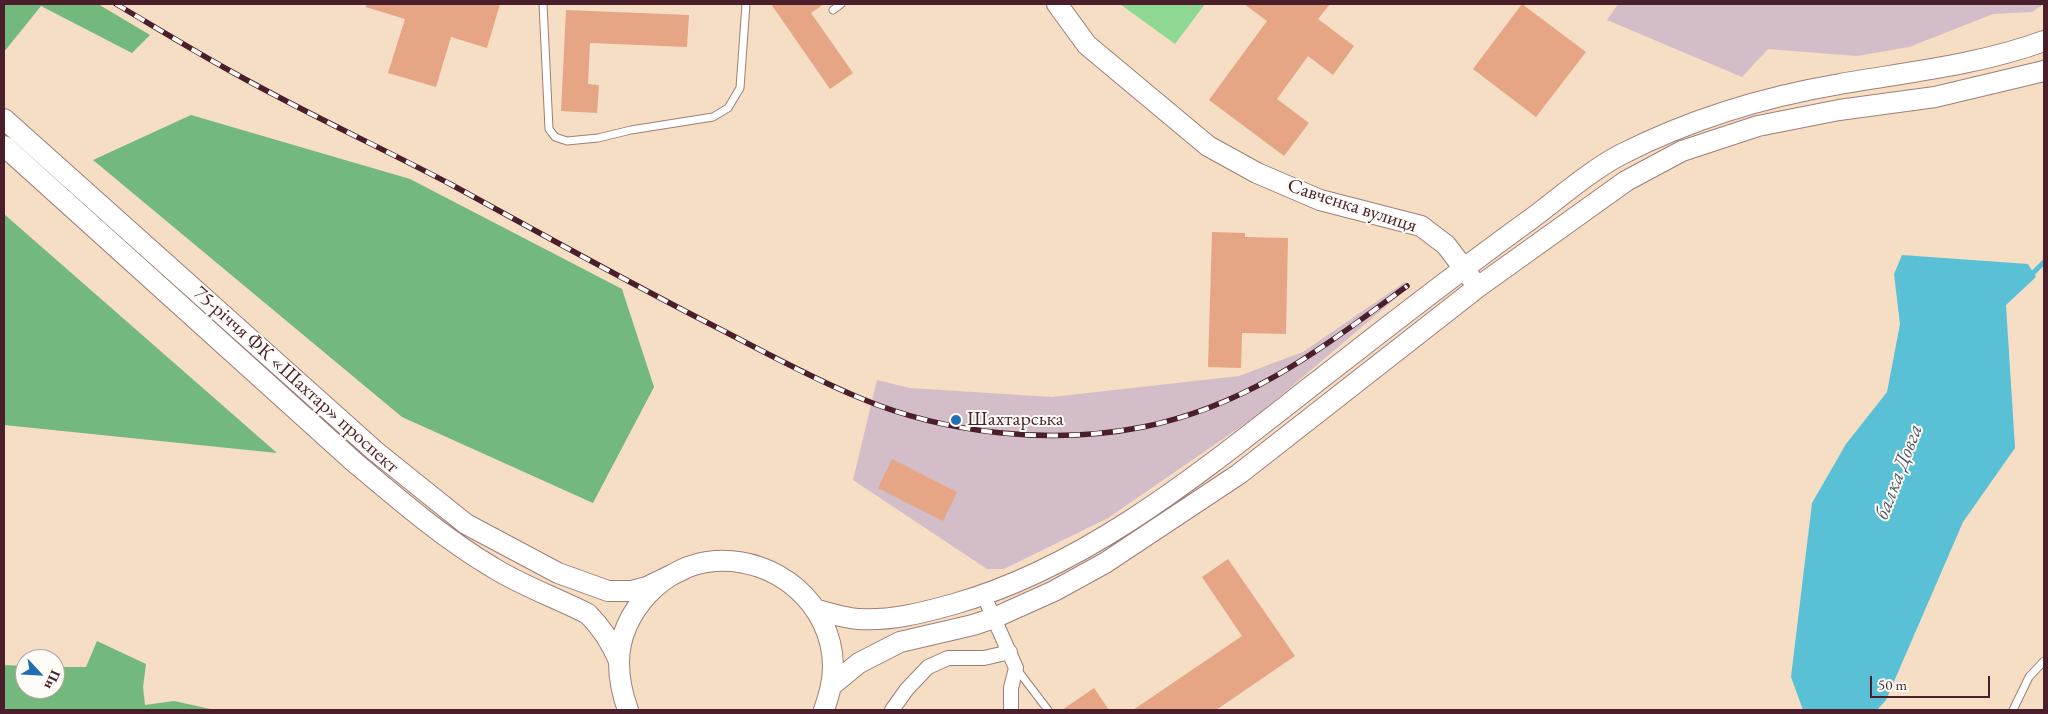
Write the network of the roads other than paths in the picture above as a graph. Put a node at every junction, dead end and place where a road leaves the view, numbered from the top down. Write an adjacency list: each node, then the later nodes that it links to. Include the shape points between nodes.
1 (543, 4): 2 (lane, via 549,129 555,137 567,141 713,118 728,108 740,88)
2 (746, 4)
3 (841, 4): 5 (lane)
4 (1057, 4): 10 (main road, Савченка вулиця, via 1087,45 1208,146 1257,173 1320,200 1421,226 1446,245)
5 (833, 10)
6 (2044, 41): 10 (main road, via 1931,70 1839,84 1732,107 1677,127 1617,156)
7 (2036, 74): 11 (main road, via 1935,97 1839,110 1758,126 1682,151 1626,181)
8 (4, 119): 12 (main road, 75-річчя ФК «Шахтар» проспект, via 367,444 466,524 558,573 608,591 647,587)
9 (4, 146): 17 (main road, 75-річчя ФК «Шахтар» проспект, via 353,462 455,544 494,569 588,614 605,633)
10 (1463, 268): 11 (main road, Савченка вулиця); 13 (main road, via 1225,454 1089,548)
11 (1478, 287): 15 (main road, via 1239,474 1104,563)
12 (684, 569): 14 (main road, via 713,561 751,564 772,571 797,587); 17 (main road, via 651,590 638,606 628,623)
13 (984, 596): 14 (main road, via 917,615 882,619 854,619); 15 (street)
14 (817, 610): 20 (main road, via 831,646)
15 (994, 618): 16 (street); 20 (main road, via 900,642 860,664)
16 (1010, 652): 19 (street); 23 (street, via 984,658 948,658 928,667)
17 (619, 661): 21 (main road, via 621,690)
18 (2044, 661): 26 (lane, via 2029,677)
19 (1016, 668): 24 (street, via 1011,688); 25 (lane)
20 (832, 685): 22 (main road)
21 (628, 710)
22 (824, 710)
23 (892, 710)
24 (1011, 710)
25 (1048, 710)
26 (2013, 710)

